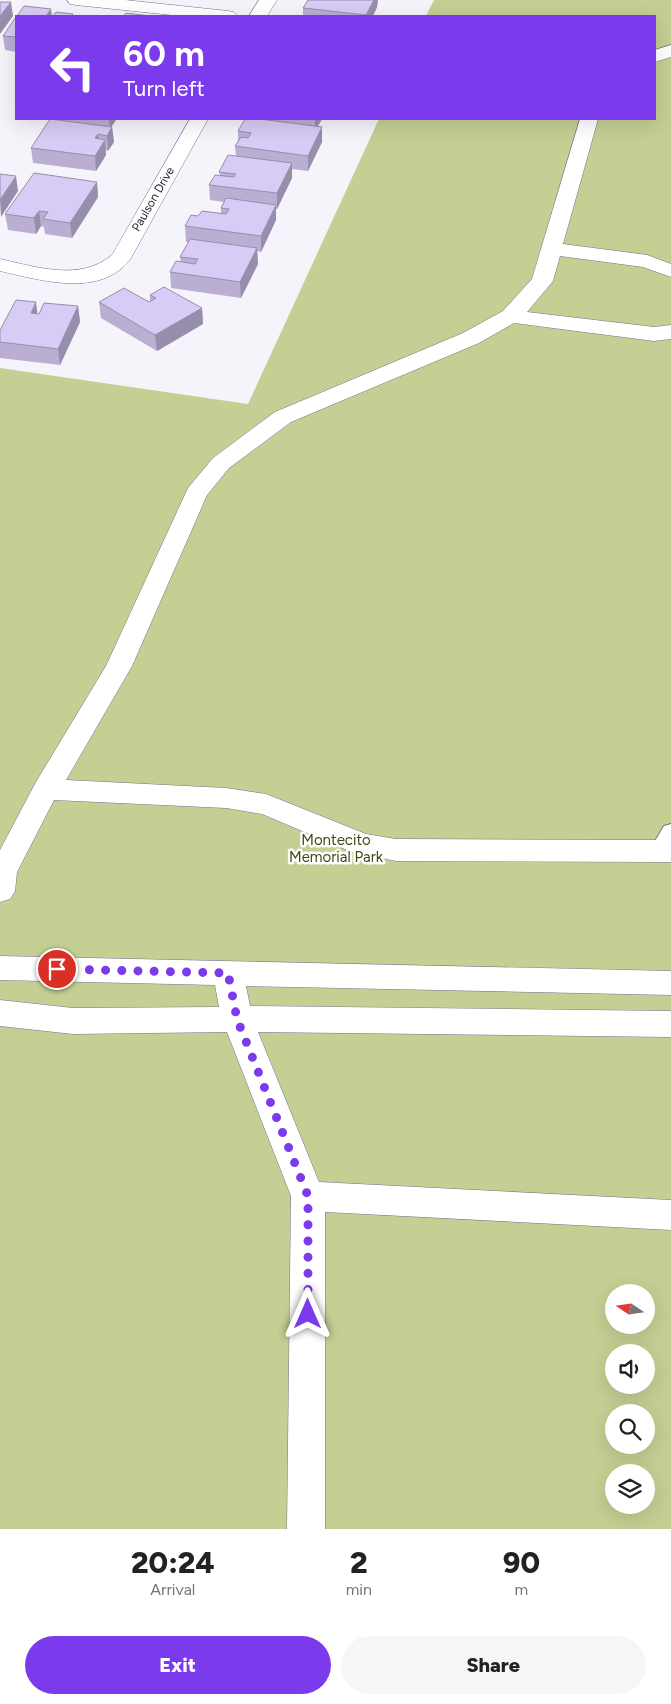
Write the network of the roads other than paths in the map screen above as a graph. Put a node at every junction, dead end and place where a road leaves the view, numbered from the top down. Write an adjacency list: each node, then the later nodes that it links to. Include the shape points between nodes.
1 (76, 0): 3 (street)
2 (268, 0): 4 (street)
3 (218, 15)
4 (259, 15)
5 (671, 50): 6 (street)
6 (656, 56)
7 (198, 120): 10 (street, Paulson Drive, via 117,263 81,278 60,278)
8 (589, 120): 9 (street)
9 (551, 249): 11 (street, via 648,262); 12 (street, via 542,281)
10 (0, 265)
11 (671, 272)
12 (511, 316): 13 (street, via 654,334); 14 (street, via 471,338 284,417 221,463 196,493 119,666)
13 (671, 332)
14 (46, 789): 15 (street, via 226,798 266,804 362,844 396,850); 16 (street, via 3,872)
15 (667, 844)
16 (0, 892)
17 (0, 968): 18 (street)
18 (228, 973): 19 (street); 21 (street)
19 (671, 983)
20 (0, 1013): 21 (street, via 73,1021)
21 (237, 1019): 22 (street); 23 (street)
22 (671, 1024)
23 (308, 1196): 24 (street); 25 (street)
24 (671, 1215)
25 (306, 1529)

